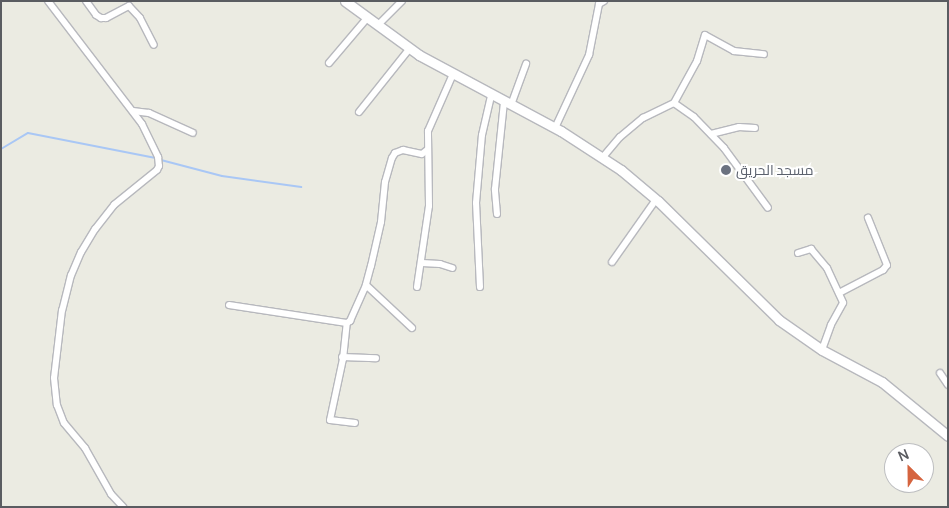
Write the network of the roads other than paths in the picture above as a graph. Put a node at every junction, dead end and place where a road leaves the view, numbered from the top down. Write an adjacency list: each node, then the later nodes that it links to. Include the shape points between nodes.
1 (48, 1): 17 (street)
2 (86, 1): 8 (street, via 101,18 129,6 140,18)
3 (345, 1): 6 (street)
4 (402, 1): 7 (street)
5 (604, 1): 19 (street, via 599,4 589,55)
6 (368, 17): 7 (street); 11 (street)
7 (378, 25): 9 (street)
8 (154, 45)
9 (410, 48): 13 (street); 18 (street)
10 (764, 54): 15 (street, via 734,51 705,35 697,61)
11 (329, 63)
12 (526, 64): 16 (street)
13 (453, 74): 14 (street); 23 (street, via 429,127)
14 (491, 96): 16 (street); 35 (street, via 482,136 476,203)
15 (674, 103): 22 (street); 24 (street, via 643,118)
16 (508, 104): 19 (street); 27 (street, via 495,189)
17 (132, 112): 21 (street, via 149,113); 47 (street, via 149,136 159,166 114,205 81,252 62,310 54,378 57,405 64,423 85,448 111,494)
18 (359, 112)
19 (554, 128): 24 (street)
20 (755, 128): 22 (street)
21 (193, 134)
22 (711, 134): 26 (street)
23 (427, 150): 31 (street, via 430,187); 33 (street, via 422,154 403,150 394,153 385,182 379,234)
24 (603, 157): 25 (street)
25 (654, 201): 30 (street); 40 (street, via 658,201 779,320)
26 (768, 208)
27 (497, 214)
28 (868, 218): 36 (street, via 887,265 884,270)
29 (798, 253): 36 (street, via 811,249 827,268)
30 (612, 262)
31 (422, 263): 32 (street); 34 (street)
32 (452, 268)
33 (366, 284): 38 (street); 39 (street)
34 (418, 287)
35 (480, 287)
36 (838, 293): 40 (street, via 843,303)
37 (229, 305): 38 (street)
38 (347, 324): 41 (street)
39 (412, 328)
40 (822, 350): 46 (street, via 882,382)
41 (342, 357): 42 (street); 45 (street, via 330,420)
42 (376, 358)
43 (940, 373): 44 (street)
44 (948, 385)
45 (355, 423)
46 (948, 436)
47 (123, 507)

